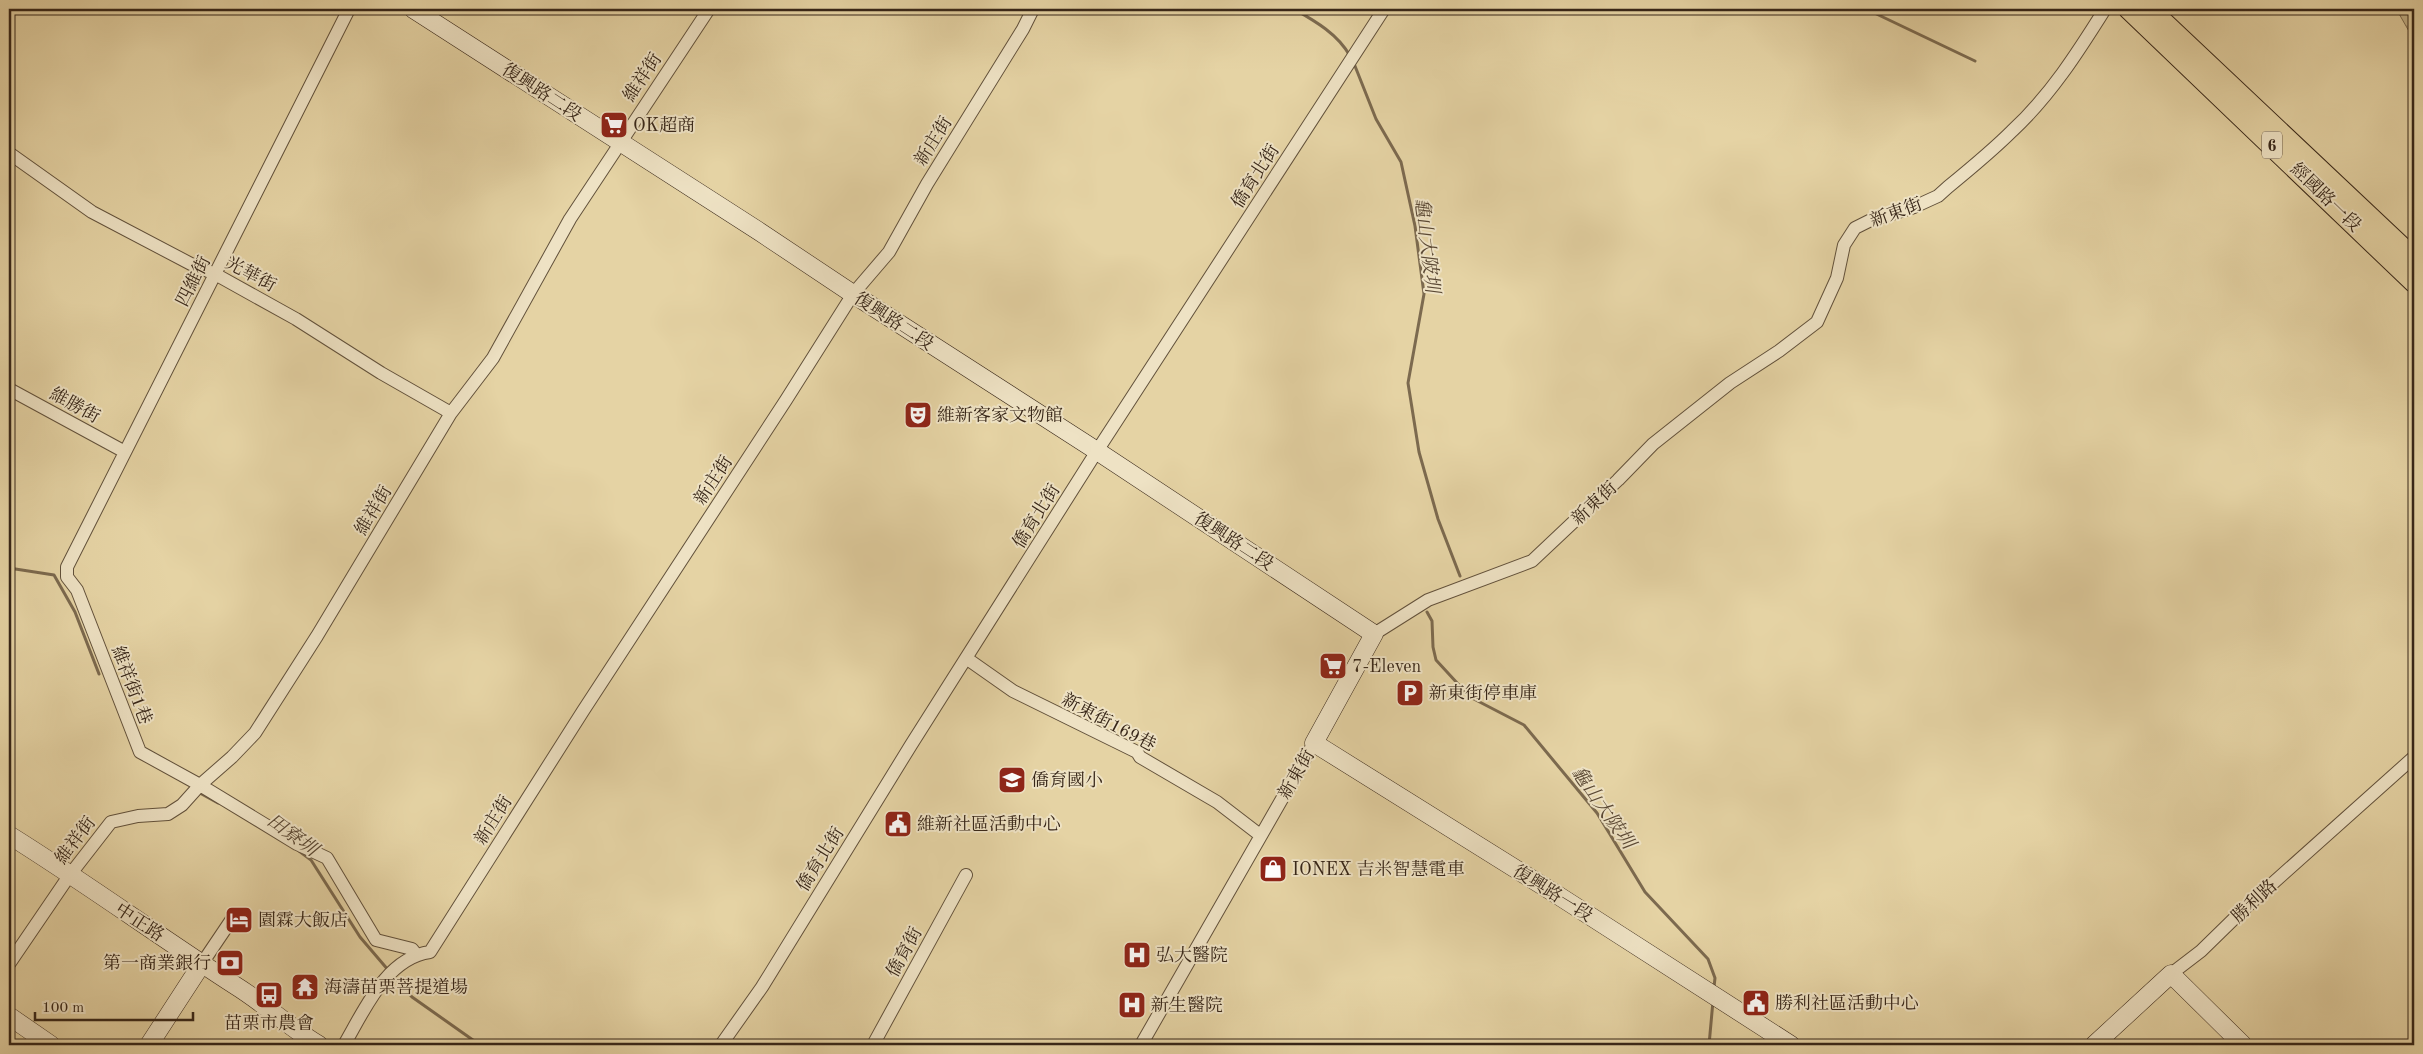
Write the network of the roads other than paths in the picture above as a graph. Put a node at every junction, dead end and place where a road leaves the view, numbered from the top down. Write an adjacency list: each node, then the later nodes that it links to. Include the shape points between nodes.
1 (349, 9): 12 (street, 四維街)
2 (413, 9): 9 (street, 復興路二段)
3 (709, 9): 9 (street, 維祥街)
4 (1033, 9): 14 (street, 新庄街, via 889,252)
5 (1384, 9): 17 (street, 僑育北街)
6 (2106, 9): 20 (street, 新東街, via 2049,91 2013,131 1938,196 1855,228 1844,245 1837,278 1817,322 1730,383 1654,444 1532,562 1428,600)
7 (2128, 9): 13 (main road, 經國路一段 / 6)
8 (2150, 9): 11 (main road, 經國路一段 / 6)
9 (619, 142): 14 (street, 復興路二段); 16 (street, 維祥街, via 570,219 493,358)
10 (9, 153): 12 (street, 光華街, via 92,212)
11 (2414, 258)
12 (215, 274): 16 (street, 光華街); 18 (street, 四維街)
13 (2414, 283)
14 (852, 294): 17 (street, 復興路二段); 30 (street, 新庄街, via 430,952)
15 (9, 389): 18 (street, 維勝街)
16 (451, 413): 24 (street, 維祥街, via 322,628 255,732)
17 (1098, 451): 20 (street, 復興路二段); 21 (street, 僑育北街)
18 (125, 452): 19 (street, 四維街)
19 (66, 567): 24 (street, 維祥街1巷, via 67,577 77,590 140,752)
20 (1374, 634): 22 (street, 新東街)
21 (966, 658): 26 (street, 新東街169巷, via 1013,691 1137,752 1140,757 1216,802); 39 (street, 僑育北街, via 762,987)
22 (1314, 743): 26 (street, 新東街); 42 (street, 復興路一段)
23 (2414, 756): 33 (street, 勝利路, via 2201,951)
24 (200, 785): 28 (street, 維祥街, via 182,806 168,814 111,822); 30 (street, 維祥街1巷, via 297,844 327,858 376,940 412,949)
25 (9, 835): 28 (street, 中正路)
26 (1260, 835): 41 (street, 新東街)
27 (966, 875): 40 (street, 僑育街)
28 (69, 876): 31 (street, 維祥街); 32 (street, 中正路)
29 (234, 916): 32 (street)
30 (413, 956): 38 (street, 新庄街, via 379,986)
31 (9, 964)
32 (201, 965): 36 (street); 37 (street, 中正路, via 238,986)
33 (2171, 974): 43 (street, 勝利路); 44 (street)
34 (9, 1016): 35 (street)
35 (51, 1045)
36 (149, 1045)
37 (319, 1045)
38 (344, 1045)
39 (721, 1045)
40 (873, 1045)
41 (1141, 1045)
42 (1791, 1045)
43 (2094, 1045)
44 (2242, 1045)

